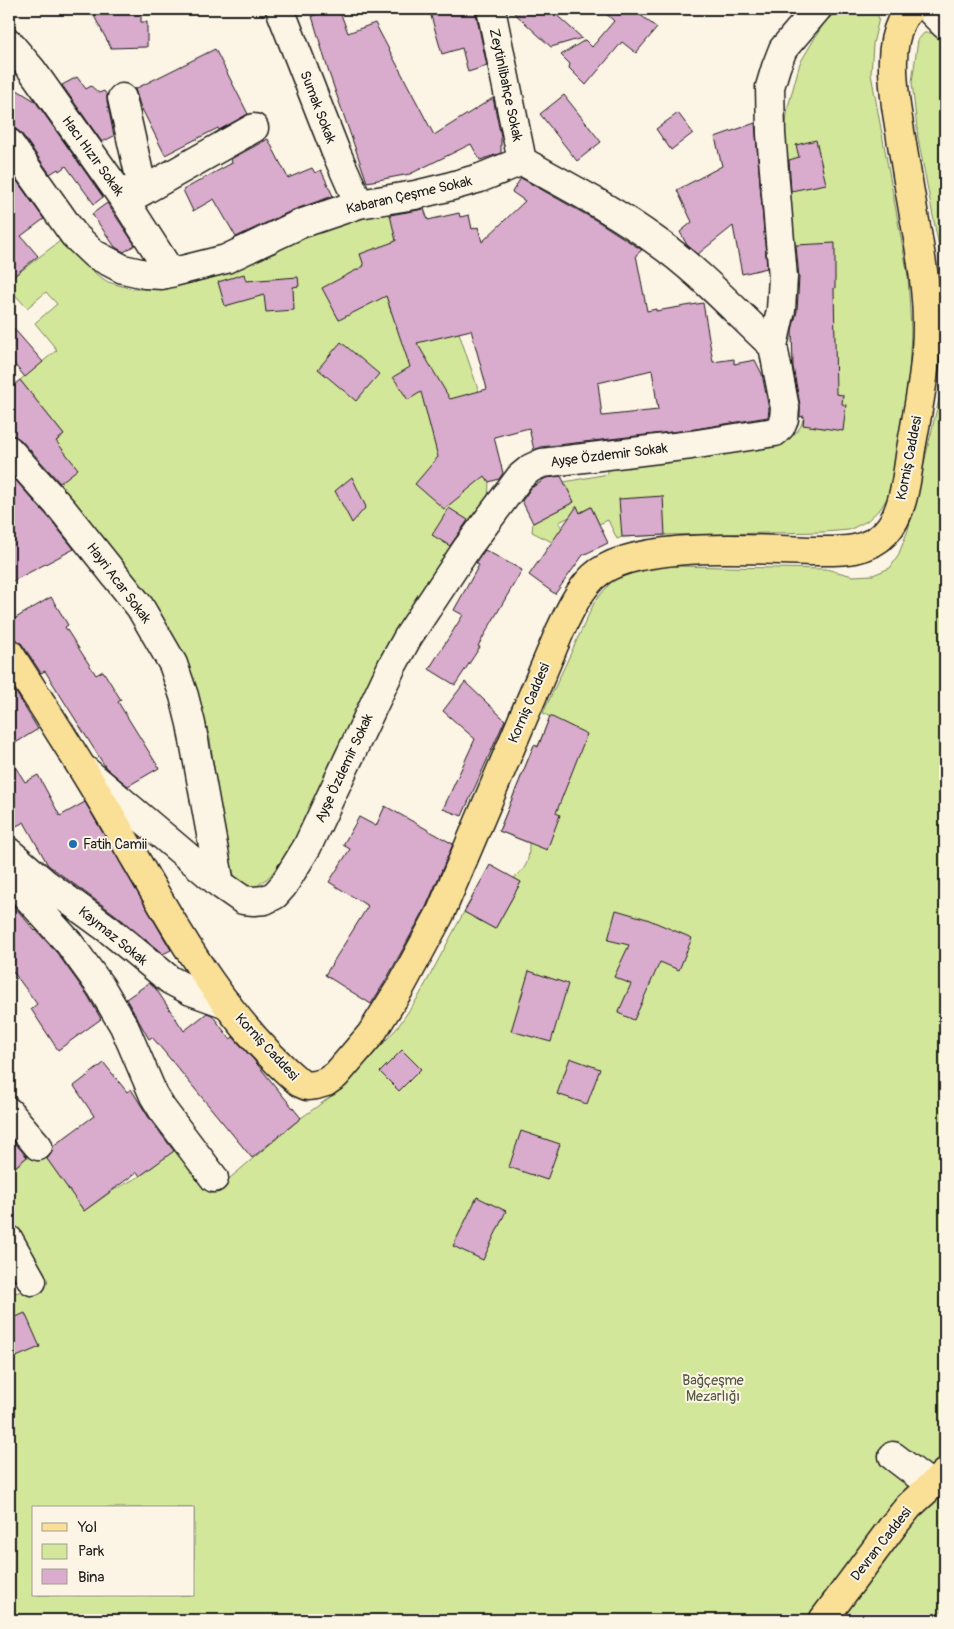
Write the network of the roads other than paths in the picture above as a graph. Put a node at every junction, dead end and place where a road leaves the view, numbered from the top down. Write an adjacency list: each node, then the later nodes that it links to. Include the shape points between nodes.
1 (280, 9): 13 (street, Sumak Sokak, via 334,150)
2 (491, 9): 11 (street, Zeytinlibahçe Sokak)
3 (817, 9): 15 (street, Ayşe Özdemir Sokak, via 783,49 770,87 772,160 783,277 781,310)
4 (910, 9): 22 (main road, Korniş Caddesi, via 896,38 893,80 925,286 927,327 924,368 903,497 886,533 857,549 672,551 607,566 579,594 569,612 440,914 384,1016 354,1055 326,1082 307,1086 275,1060)
5 (929, 9): 6 (street)
6 (945, 25)
7 (9, 43): 12 (street, Hacı Hızır Sokak)
8 (122, 98): 12 (street)
9 (254, 128): 12 (street)
10 (9, 143): 14 (street, Kabaran Çeşme Sokak, via 74,235 94,254 123,269 145,274)
11 (522, 161): 13 (street, Kabaran Çeşme Sokak, via 456,185); 15 (street, via 657,241)
12 (134, 196): 14 (street, Hacı Hızır Sokak)
13 (359, 204): 14 (street, Kabaran Çeşme Sokak, via 300,224 226,259)
14 (171, 273)
15 (773, 346): 21 (street, Ayşe Özdemir Sokak, via 785,408 784,419 776,432 542,463 520,477 467,548 408,637 307,848 283,886 275,895 254,901 243,900)
16 (9, 450): 21 (street, Hayri Acar Sokak, via 62,509 140,607 173,664 191,724)
17 (9, 653): 18 (main road, Korniş Caddesi)
18 (84, 769): 21 (street); 22 (main road, Korniş Caddesi, via 184,942)
19 (9, 852): 22 (street, Kaymaz Sokak, via 170,980)
20 (9, 874): 25 (street, via 69,943 101,987 124,1026 154,1096)
21 (220, 884)
22 (227, 1004)
23 (9, 1112): 24 (street)
24 (38, 1146)
25 (214, 1178)
26 (9, 1240): 27 (street)
27 (32, 1281)
28 (893, 1456): 29 (street)
29 (938, 1479): 30 (main road, Devran Caddesi, via 893,1526)
30 (822, 1620)

